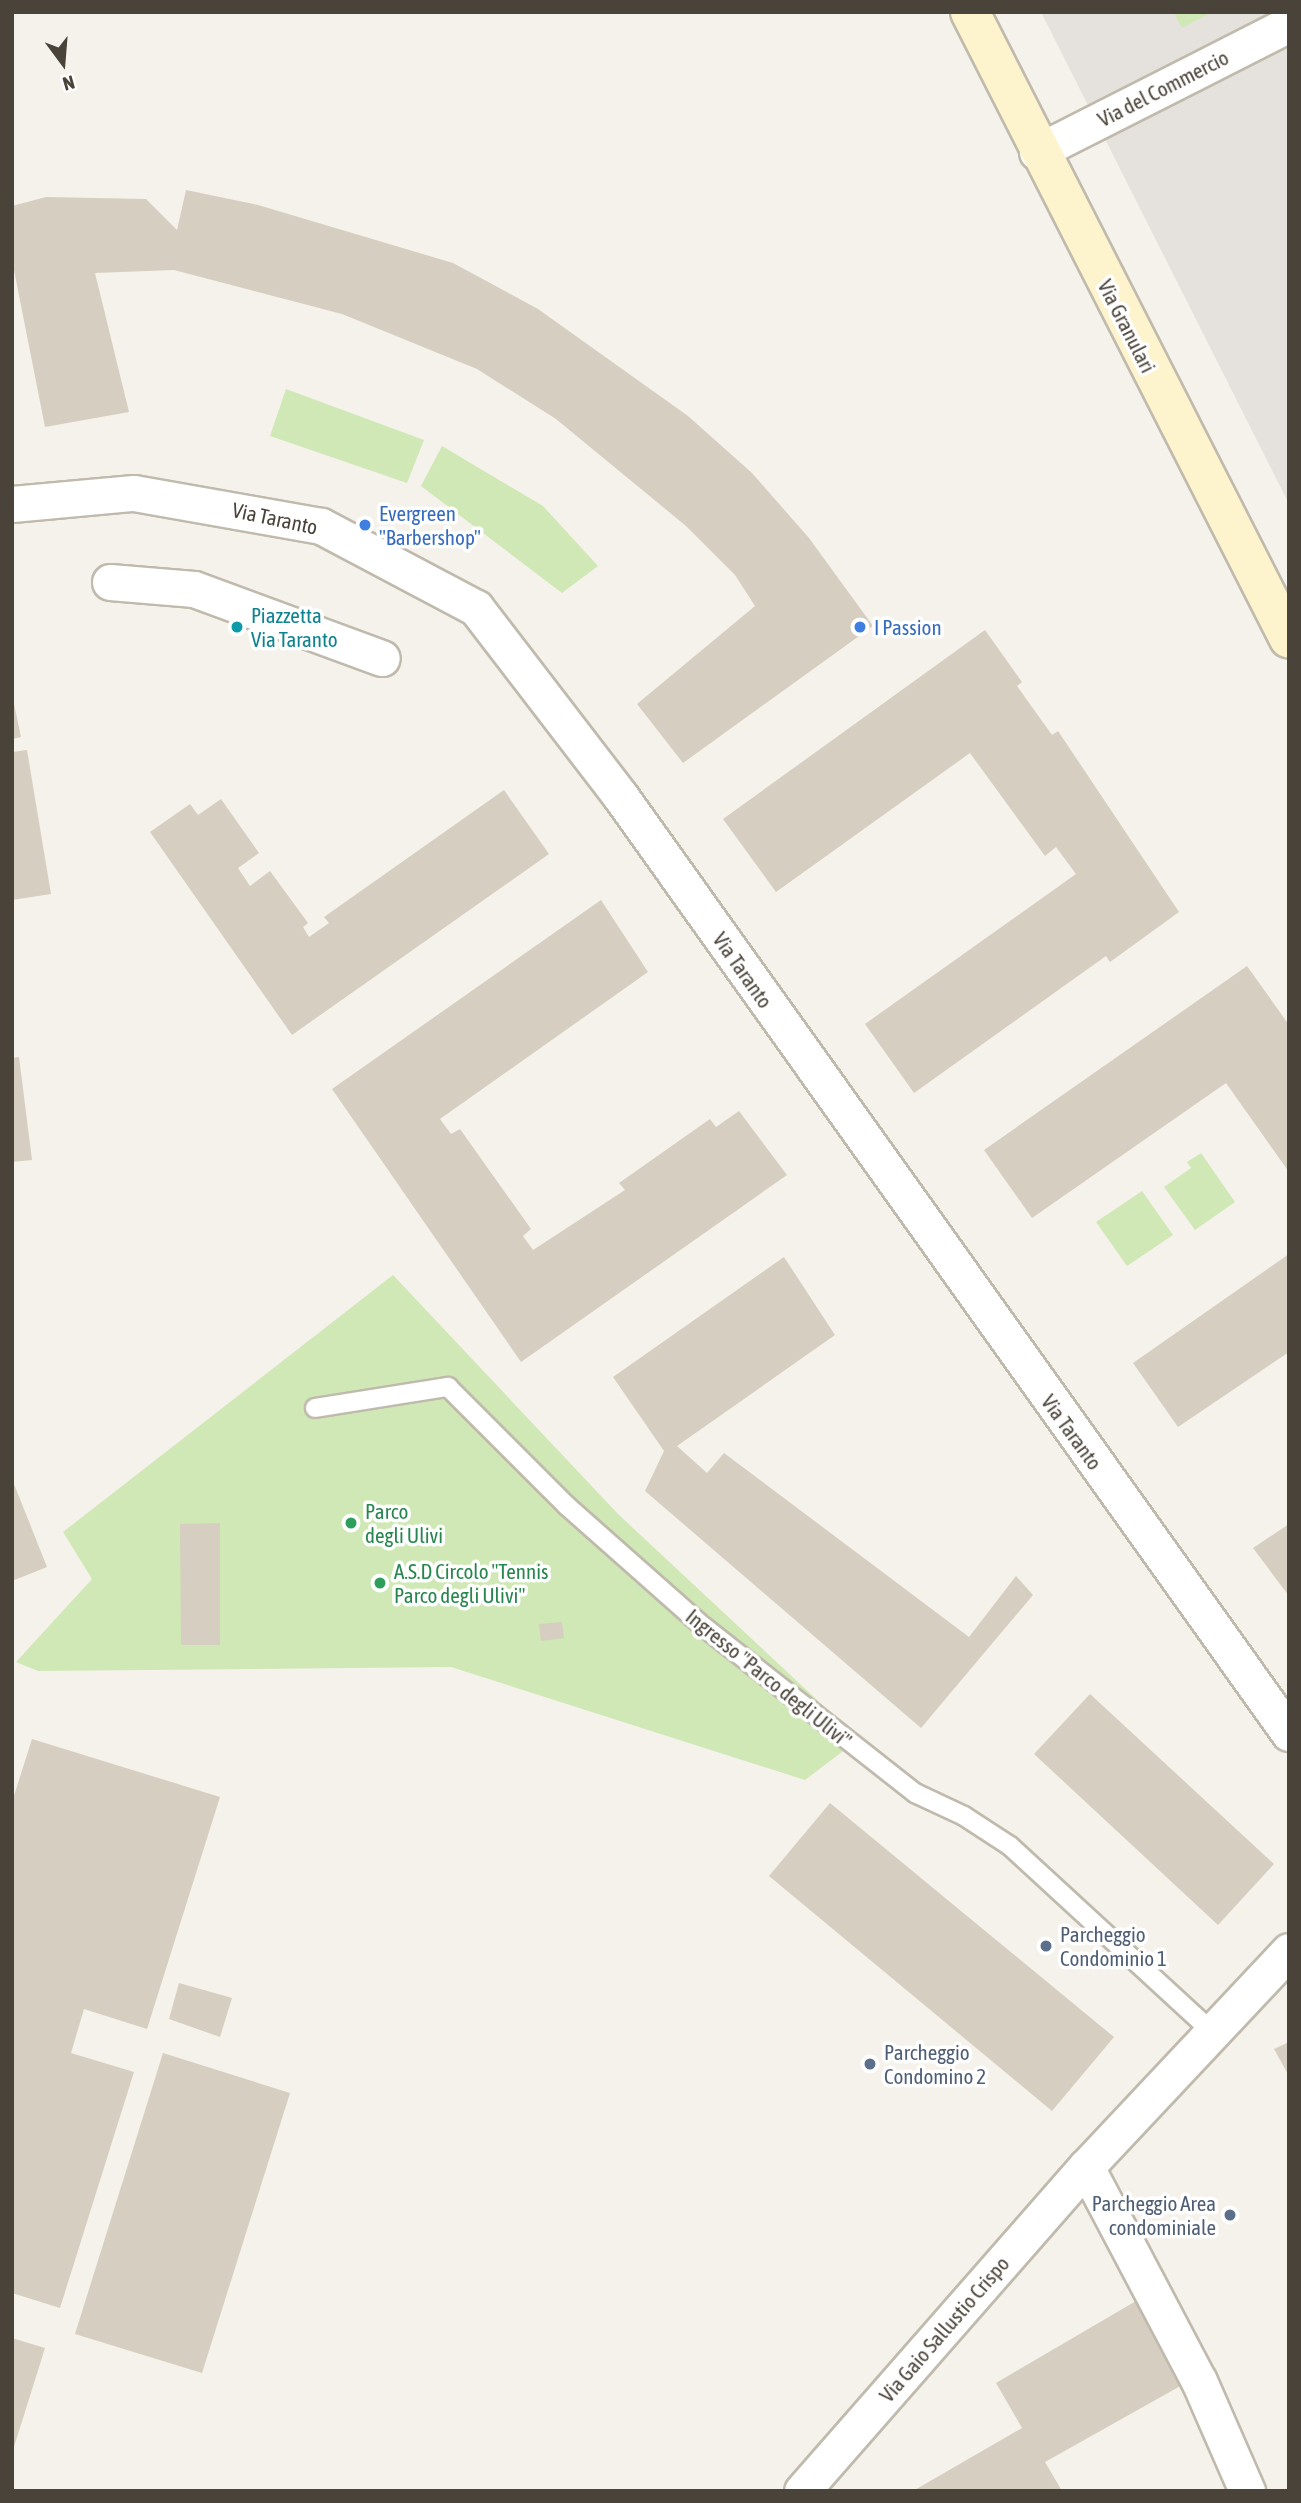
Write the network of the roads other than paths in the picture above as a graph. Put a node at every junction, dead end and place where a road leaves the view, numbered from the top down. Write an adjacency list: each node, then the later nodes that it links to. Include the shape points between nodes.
1 (970, 12): 3 (street, Via Granulari)
2 (1289, 24): 3 (street, Via del Commercio)
3 (1037, 152): 6 (street, Via Granulari)
4 (12, 504): 9 (street, Via Taranto, via 134,494 321,526 476,608 637,819)
5 (110, 582): 7 (street, via 194,589)
6 (1289, 639)
7 (382, 658)
8 (314, 1408): 11 (lane, Ingresso "Parco degli Ulivi", via 448,1387 567,1506 704,1627 915,1793 964,1816 1010,1846)
9 (1289, 1733)
10 (1289, 1951): 11 (street, Via Gaio Sallustio Crispo)
11 (1212, 2031): 12 (street, Via Gaio Sallustio Crispo)
12 (1086, 2167): 13 (street, Via Gaio Sallustio Crispo); 14 (street, via 1199,2381)
13 (803, 2491)
14 (1247, 2491)

